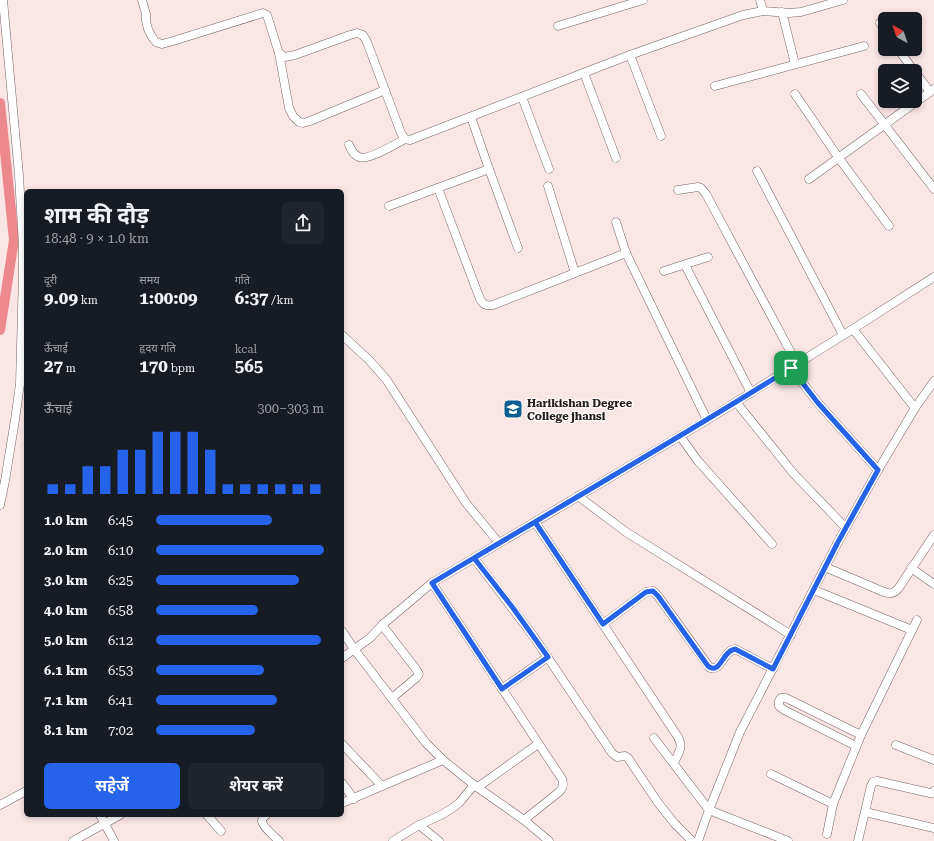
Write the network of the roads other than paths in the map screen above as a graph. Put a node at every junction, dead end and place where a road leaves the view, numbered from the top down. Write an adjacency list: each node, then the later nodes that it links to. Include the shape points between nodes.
1 (3, 0): 59 (street, via 19,175 23,274 20,384)
2 (142, 0): 11 (street, via 148,28 156,42 162,44 263,13 267,15)
3 (643, 0): 9 (street)
4 (760, 0): 7 (street)
5 (843, 0): 6 (street)
6 (830, 2): 8 (street, via 801,12)
7 (763, 11): 8 (street); 12 (street, via 743,15)
8 (782, 12): 13 (street)
9 (558, 26)
10 (864, 46): 13 (street)
11 (279, 53): 17 (street, via 285,57 295,55 350,35 363,35); 17 (street, via 289,108 299,122 310,121)
12 (630, 55): 14 (street); 24 (street)
13 (795, 64): 16 (street)
14 (584, 73): 21 (street); 28 (street)
15 (922, 80): 18 (street)
16 (715, 86)
17 (385, 90): 25 (street)
18 (932, 91): 23 (street)
19 (795, 94): 27 (street)
20 (861, 94): 23 (street)
21 (522, 97): 22 (street); 30 (street)
22 (471, 117): 25 (street, via 410,140); 29 (street)
23 (884, 125): 27 (street); 35 (street)
24 (661, 136)
25 (405, 139): 26 (street, via 364,158 358,157)
26 (349, 146)
27 (838, 157): 32 (street); 39 (street)
28 (616, 158)
29 (489, 169): 34 (street); 40 (street)
30 (550, 169)
31 (757, 171): 48 (street)
32 (809, 179)
33 (548, 186): 45 (street)
34 (438, 188): 37 (street); 45 (street, via 484,305 493,305)
35 (934, 189)
36 (678, 190): 50 (street, via 698,187 706,194)
37 (389, 206)
38 (616, 222): 41 (street)
39 (889, 226)
40 (518, 248)
41 (626, 253): 45 (street); 55 (street)
42 (708, 258): 43 (street)
43 (685, 265): 44 (street); 52 (street)
44 (664, 271)
45 (575, 273)
46 (934, 277): 47 (street)
47 (854, 329): 48 (street); 54 (street)
48 (843, 335): 50 (street)
49 (344, 337): 63 (street, via 386,378 466,503)
50 (794, 366): 52 (street); 57 (street, via 818,403)
51 (934, 381): 54 (street)
52 (751, 393): 53 (street)
53 (736, 402): 55 (street); 61 (street, via 794,474)
54 (915, 408): 57 (street)
55 (707, 420): 56 (street)
56 (680, 436): 58 (street); 64 (street, via 698,461)
57 (878, 470): 61 (street)
58 (578, 496): 60 (street); 76 (street, via 626,532)
59 (0, 505)
60 (535, 522): 63 (street); 72 (street)
61 (846, 528): 66 (street)
62 (934, 535): 67 (street)
63 (500, 543): 65 (street)
64 (772, 544)
65 (474, 558): 68 (street); 79 (street)
66 (825, 567): 67 (street, via 891,594 898,589); 70 (street)
67 (911, 568): 69 (street)
68 (432, 583): 73 (street); 81 (street)
69 (934, 584)
70 (814, 590): 74 (street); 76 (street)
71 (917, 620): 74 (street)
72 (603, 624): 80 (street, via 646,592 653,591 710,668 716,668 729,651 735,649); 91 (street, via 678,737 681,747)
73 (382, 625): 77 (street, via 370,638); 82 (street, via 419,674)
74 (912, 630): 83 (street)
75 (344, 634): 77 (street)
76 (791, 635): 80 (street)
77 (354, 649): 78 (street); 82 (street)
78 (344, 656)
79 (548, 657): 81 (street); 120 (street, via 612,753 617,757 628,758 658,804)
80 (773, 669): 102 (street, via 740,732)
81 (502, 689): 85 (street)
82 (392, 698): 89 (street, via 426,743)
83 (861, 735): 87 (street); 87 (street, via 786,698 779,701 779,706 784,710)
84 (654, 738): 91 (street)
85 (538, 744): 95 (street); 108 (street, via 562,779 563,788)
86 (344, 746): 94 (street)
87 (856, 746): 100 (street)
88 (896, 746): 90 (street)
89 (443, 760): 94 (street); 95 (street)
90 (934, 760)
91 (674, 763): 102 (street)
92 (771, 774): 100 (street)
93 (344, 786): 98 (street)
94 (382, 786): 98 (street)
95 (476, 786): 108 (street); 110 (street, via 451,809)
96 (934, 791): 103 (street, via 930,793 875,781 871,786)
97 (24, 792): 101 (street)
98 (354, 799): 99 (street)
99 (344, 802)
100 (833, 804): 113 (street)
101 (0, 805)
102 (709, 810): 121 (street); 122 (street)
103 (865, 812): 111 (street); 123 (street)
104 (101, 817): 109 (street)
105 (116, 817): 109 (street)
106 (209, 817): 112 (street)
107 (264, 817): 116 (street, via 262,823)
108 (524, 820): 119 (street)
109 (105, 823): 114 (street); 115 (street)
110 (419, 825): 117 (street); 118 (street)
111 (934, 828)
112 (221, 831)
113 (827, 834)
114 (72, 841)
115 (114, 841)
116 (279, 841)
117 (393, 841)
118 (439, 841)
119 (549, 841)
120 (692, 841)
121 (698, 841)
122 (788, 841)
123 (858, 841)

